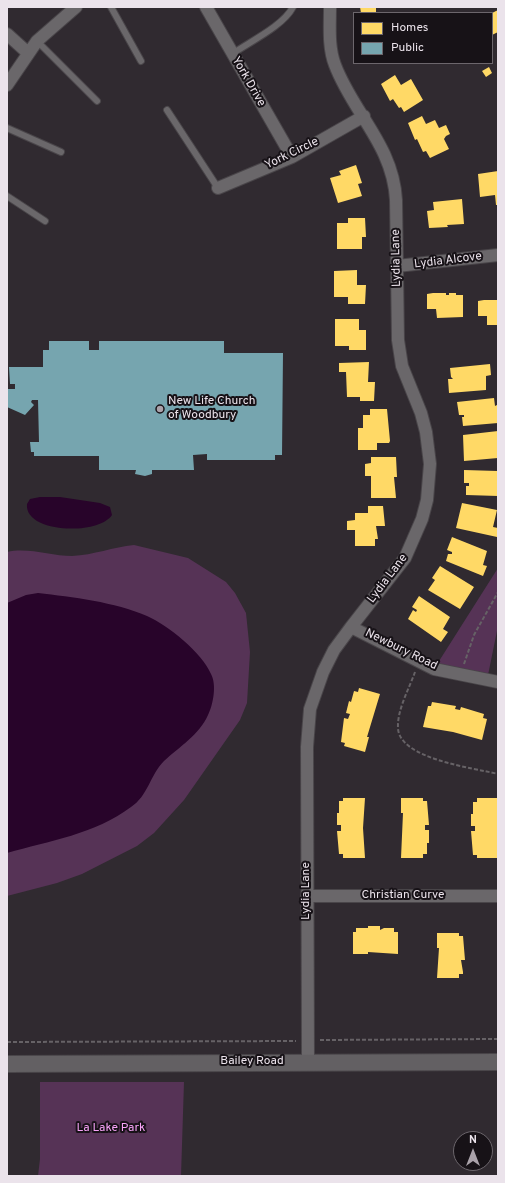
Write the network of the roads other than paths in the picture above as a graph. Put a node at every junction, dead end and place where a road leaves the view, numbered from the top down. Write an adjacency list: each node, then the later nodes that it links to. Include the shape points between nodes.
1 (76, 7): 7 (street)
2 (111, 7): 10 (lane)
3 (206, 7): 9 (street, York Drive)
4 (293, 7): 9 (lane, via 281,21)
5 (330, 7): 14 (street, Lydia Lane, via 334,62)
6 (7, 34): 8 (street)
7 (38, 41): 8 (street); 12 (lane)
8 (28, 52): 11 (street)
9 (232, 54): 17 (street, York Drive)
10 (141, 61)
11 (7, 84)
12 (97, 101)
13 (167, 110): 18 (lane)
14 (364, 116): 17 (street, York Circle); 22 (street, Lydia Lane, via 384,152 394,180)
15 (7, 128): 16 (lane)
16 (61, 152)
17 (292, 157): 18 (street, York Circle)
18 (218, 188)
19 (7, 196): 20 (lane)
20 (44, 221)
21 (498, 255): 22 (street, Lydia Alcove)
22 (397, 266): 23 (street, Lydia Lane, via 400,354 426,432 430,464 428,492 422,519 408,552)
23 (351, 627): 24 (street, Newbury Road, via 434,669); 25 (street, Lydia Lane, via 322,672 310,709 307,747)
24 (498, 682)
25 (307, 896): 26 (street, Christian Curve); 27 (street, Lydia Lane)
26 (498, 896)
27 (308, 1062): 28 (main road, Bailey Road); 29 (main road, Bailey Road)
28 (498, 1062)
29 (7, 1064)

